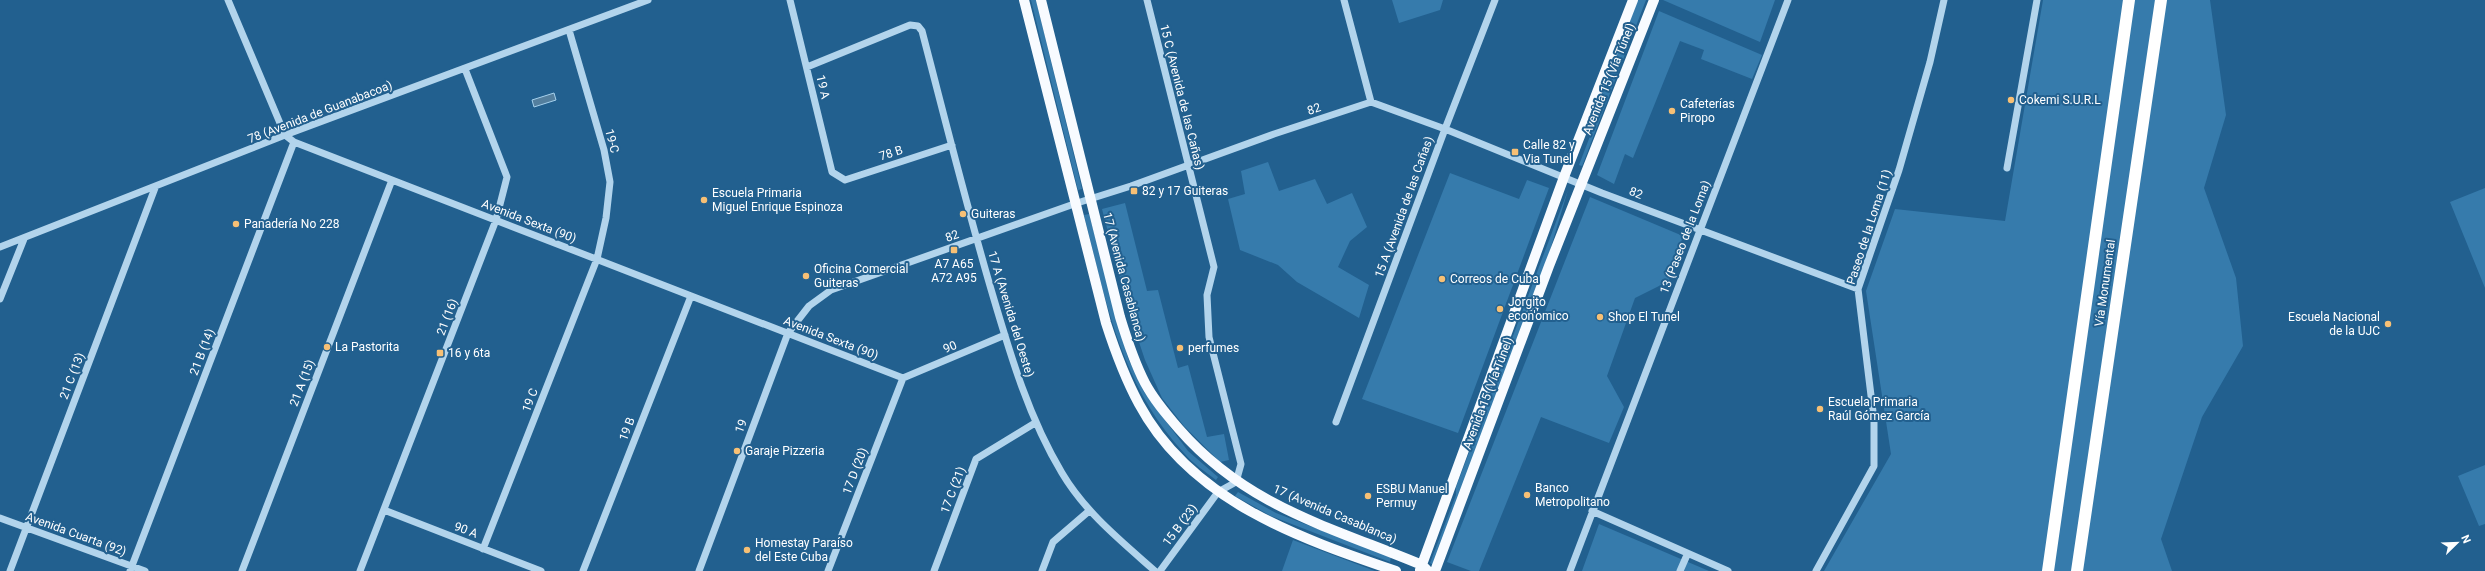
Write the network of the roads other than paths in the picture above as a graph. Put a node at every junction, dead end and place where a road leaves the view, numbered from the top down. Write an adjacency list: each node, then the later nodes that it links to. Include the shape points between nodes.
1 (228, 0): 21 (street, Avenida Sexta (90))
2 (648, 0): 16 (street, 78 (Avenida de Guanabacoa))
3 (790, 0): 17 (street, 19 A)
4 (1024, 0): 32 (main road)
5 (1041, 0): 31 (main road, 17 (Avenida Casablanca))
6 (1146, 0): 24 (street, 15 C (Avenida de las Cañas))
7 (1344, 0): 19 (street)
8 (1495, 0): 20 (street, 15 A (Avenida de las Cañas))
9 (1633, 0): 27 (main road, Avenida 15 (Vía Túnel))
10 (1654, 0): 29 (main road, Avenida 15 (Vía Túnel))
11 (1788, 0): 34 (street, 13 (Paseo de la Loma))
12 (1944, 0): 39 (street, Paseo de la Loma (11), via 1930,62 1899,170)
13 (2037, 0): 25 (street)
14 (2130, 0): 76 (highway, Vía Monumental)
15 (2160, 2): 77 (highway, Vía Monumental)
16 (569, 30): 18 (street, 78 (Avenida de Guanabacoa)); 38 (street, 19-C, via 604,150 610,182 606,218)
17 (807, 67): 23 (street, 17 A (Avenida del Oeste), via 910,25 918,26 922,31); 26 (street, 19 A, via 832,172)
18 (465, 69): 21 (street, 78 (Avenida de Guanabacoa)); 33 (street, 21 (16), via 507,177)
19 (1371, 102): 20 (street, 82); 24 (street, 82)
20 (1444, 129): 27 (street, 82); 45 (street, 15 A (Avenida de las Cañas))
21 (285, 135): 22 (street, Avenida Sexta (90)); 30 (street, 78 (Avenida de Guanabacoa))
22 (294, 142): 28 (street, Avenida Sexta (90)); 56 (street, 21 B (14))
23 (952, 145): 26 (street, 78 B, via 845,180); 36 (street, 17 A (Avenida del Oeste))
24 (1187, 166): 31 (street, 82); 47 (street, 15 C (Avenida de las Cañas), via 1214,267 1207,295 1209,338 1240,458)
25 (2007, 168)
26 (837, 177)
27 (1564, 178): 29 (street, 82); 57 (main road, Avenida 15 (Vía Túnel))
28 (392, 180): 33 (street, Avenida Sexta (90)); 60 (street, 21 A (15))
29 (1581, 184): 34 (street, 82); 71 (main road, Avenida 15 (Vía Túnel))
30 (155, 188): 35 (street, 78 (Avenida de Guanabacoa)); 53 (street, 21 C (13))
31 (1091, 200): 32 (street, 82); 47 (main road, 17 (Avenida Casablanca), via 1120,318 1145,383 1160,407 1193,445)
32 (1074, 204): 36 (street, 82); 48 (main road, via 1120,366 1140,406 1173,450)
33 (496, 220): 38 (street, Avenida Sexta (90)); 49 (street, 21 (16))
34 (1699, 229): 39 (street, 82); 51 (street, 13 (Paseo de la Loma))
35 (24, 239): 37 (street, 78 (Avenida de Guanabacoa)); 41 (street)
36 (976, 240): 42 (street, 82, via 832,290 809,306); 43 (street, 17 A (Avenida del Oeste))
37 (0, 247)
38 (597, 259): 40 (street, Avenida Sexta (90)); 54 (street, 19 C)
39 (1858, 289): 75 (street, Paseo de la Loma (11), via 1874,420 1874,466)
40 (691, 296): 42 (street, Avenida Sexta (90)); 63 (street, 19 B)
41 (0, 299)
42 (788, 333): 44 (street, Avenida Sexta (90)); 64 (street, 19)
43 (1005, 335): 44 (street, 90); 46 (street, 17 A (Avenida del Oeste))
44 (903, 378): 65 (street, 17 D (20))
45 (1336, 422)
46 (1035, 423): 50 (street, 17 A (Avenida del Oeste), via 1062,474); 66 (street, 17 C (21), via 976,459)
47 (1236, 482): 48 (street); 57 (main road, 17 (Avenida Casablanca), via 1290,512)
48 (1218, 492): 69 (street, 15 B (23)); 70 (main road, via 1255,516)
49 (384, 510): 54 (street, 90 A); 61 (street, 21 (16))
50 (1089, 511): 67 (street, via 1053,542); 68 (street, 17 A (Avenida del Oeste))
51 (1592, 511): 55 (street); 72 (street, 13 (Paseo de la Loma))
52 (0, 518): 53 (street, Avenida Cuarta (92))
53 (27, 528): 56 (street, Avenida Cuarta (92)); 58 (street, 21 C (13))
54 (483, 549): 62 (street, 90 A)
55 (1687, 555): 73 (street); 74 (street)
56 (131, 569): 59 (street, Avenida Cuarta (92))
57 (1423, 569)
58 (10, 571)
59 (145, 571)
60 (242, 571)
61 (360, 571)
62 (541, 571)
63 (583, 571)
64 (699, 571)
65 (828, 571)
66 (934, 571)
67 (1042, 571)
68 (1154, 571)
69 (1160, 571)
70 (1396, 571)
71 (1435, 571)
72 (1570, 571)
73 (1680, 571)
74 (1728, 571)
75 (1816, 571)
76 (2048, 571)
77 (2077, 571)

